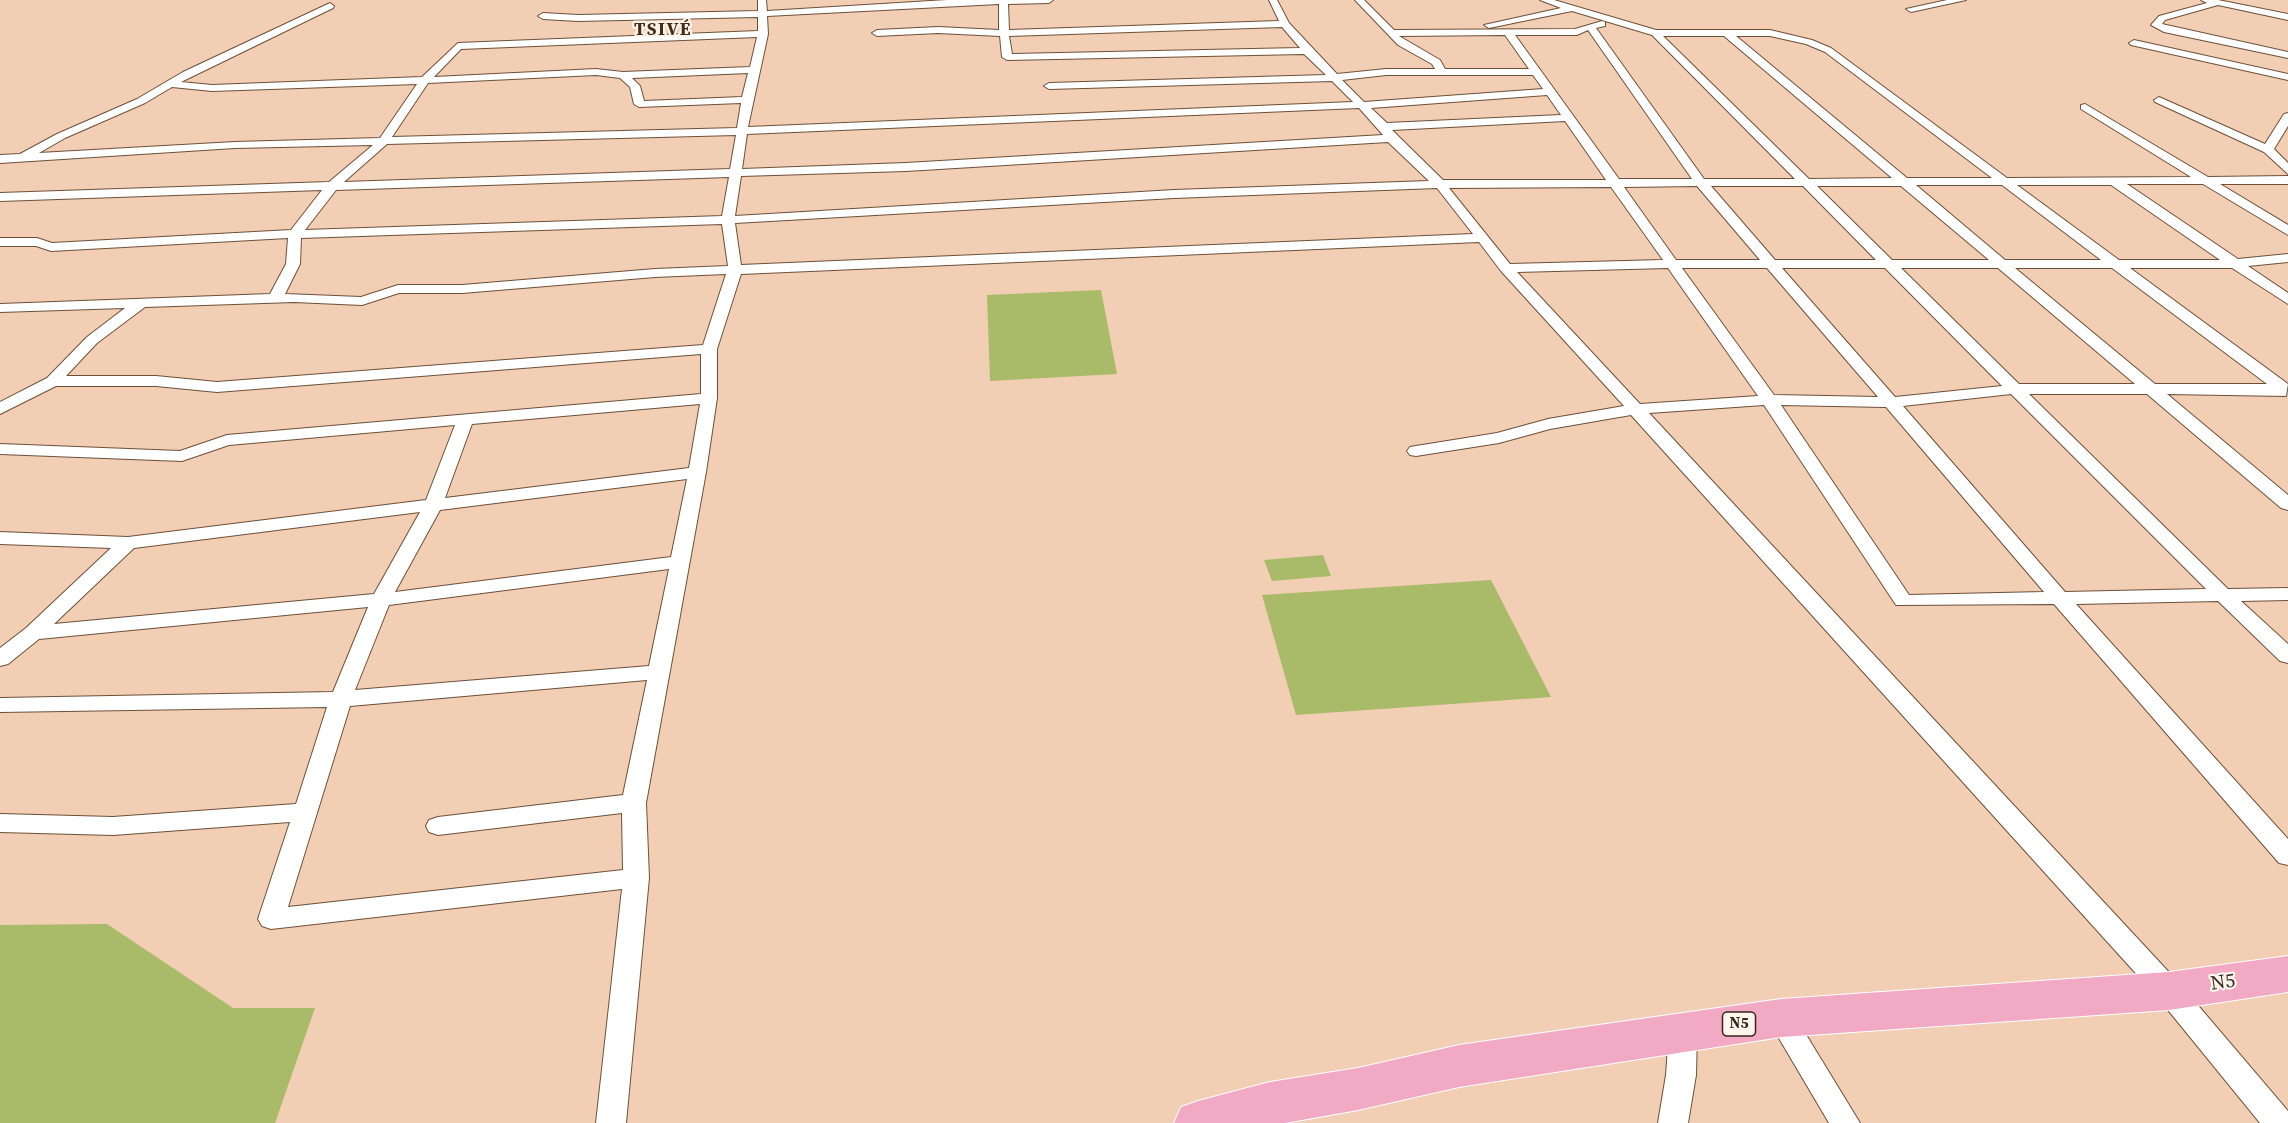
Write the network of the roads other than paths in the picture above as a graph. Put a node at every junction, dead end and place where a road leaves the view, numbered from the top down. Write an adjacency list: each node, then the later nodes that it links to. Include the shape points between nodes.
1 (1049, 0): 8 (street)
2 (1273, 0): 17 (street)
3 (1359, 0): 22 (street)
4 (1544, 0): 12 (street)
5 (1962, 0): 13 (street)
6 (2205, 0): 9 (street)
7 (991, 1): 8 (street); 11 (street)
8 (1004, 1): 21 (street)
9 (2217, 3): 15 (street); 29 (street, via 2162,18 2156,26)
10 (330, 6): 37 (street)
11 (761, 6): 14 (street, via 578,18); 25 (street)
12 (1571, 8): 16 (street); 23 (street)
13 (1911, 9)
14 (543, 16)
15 (2288, 17)
16 (1617, 22): 18 (street); 24 (street)
17 (1285, 24): 21 (street); 28 (street)
18 (1590, 26): 26 (street, via 1577,32); 60 (street)
19 (1724, 31): 24 (street); 56 (street); 57 (street, via 1777,34 1828,50)
20 (877, 33): 21 (street)
21 (1005, 33): 28 (street, via 1007,57)
22 (1391, 33): 23 (street); 31 (street, via 1401,43 1437,62)
23 (1463, 33): 26 (street)
24 (1655, 33): 61 (street)
25 (763, 34): 30 (street); 36 (street, via 458,46)
26 (1509, 34): 32 (street)
27 (2134, 43): 34 (street)
28 (1307, 51): 35 (street)
29 (2288, 55)
30 (753, 70): 33 (street); 40 (street)
31 (1437, 72): 32 (street); 35 (street)
32 (1535, 72): 39 (street)
33 (623, 75): 36 (street, via 596,72); 40 (street, via 635,87 639,104)
34 (2288, 77)
35 (1332, 78): 38 (street); 42 (street)
36 (425, 80): 37 (street, via 212,88); 48 (street)
37 (169, 84): 50 (street)
38 (1048, 86)
39 (1550, 92): 42 (street); 45 (street)
40 (747, 100): 46 (street)
41 (2159, 100): 49 (street)
42 (1361, 105): 46 (street); 47 (street)
43 (2085, 107): 59 (street)
44 (2288, 116): 49 (street)
45 (1566, 118): 47 (street); 62 (street)
46 (744, 131): 48 (street); 53 (street)
47 (1387, 133): 53 (street, via 906,167); 63 (street)
48 (383, 142): 50 (street, via 236,145); 64 (street)
49 (2268, 150): 52 (street)
50 (22, 158): 51 (street); 54 (street)
51 (0, 159)
52 (2288, 170)
53 (735, 171): 64 (street); 66 (street)
54 (0, 172)
55 (2288, 180): 59 (street)
56 (1902, 181): 57 (street); 61 (street); 73 (street)
57 (2001, 181): 58 (street); 74 (street)
58 (2114, 181): 59 (street); 75 (street)
59 (2207, 181): 67 (street)
60 (1700, 182): 61 (street); 62 (street); 76 (street)
61 (1805, 182): 77 (street)
62 (1617, 183): 63 (street); 72 (street)
63 (1440, 184): 66 (street, via 1174,194); 69 (street)
64 (332, 186): 65 (street); 68 (street)
65 (0, 197)
66 (728, 220): 68 (street); 79 (street)
67 (2288, 231)
68 (295, 234): 70 (street, via 51,247 37,242); 80 (street, via 293,264)
69 (1481, 238): 78 (street); 79 (street)
70 (0, 242)
71 (2288, 258): 75 (street)
72 (1675, 264): 76 (street); 78 (street); 90 (street)
73 (1999, 264): 74 (street); 77 (street); 87 (street)
74 (2115, 264): 75 (street); 88 (street)
75 (2233, 264): 81 (street)
76 (1772, 265): 77 (street); 91 (street)
77 (1888, 265): 86 (street)
78 (1506, 268): 93 (street)
79 (735, 269): 80 (street, via 473,288 398,289 362,301); 84 (street)
80 (274, 299): 82 (street)
81 (2288, 300)
82 (143, 302): 83 (street); 85 (street, via 92,340)
83 (0, 308)
84 (709, 349): 85 (street, via 217,387 156,381); 89 (street)
85 (53, 381): 92 (street)
86 (2017, 389): 87 (street); 91 (street); 104 (street)
87 (2153, 389): 88 (street); 98 (street)
88 (2286, 390)
89 (709, 398): 94 (street); 97 (street)
90 (1769, 400): 91 (street); 93 (street); 106 (street, via 1903,601)
91 (1891, 402): 106 (street)
92 (0, 409)
93 (1638, 409): 96 (street); 120 (street)
94 (466, 418): 95 (street, via 227,440 182,456); 99 (street)
95 (0, 449)
96 (1416, 451)
97 (697, 472): 99 (street); 102 (street)
98 (2288, 504)
99 (433, 506): 101 (street); 105 (street)
100 (0, 538): 101 (street)
101 (128, 543): 107 (street)
102 (682, 561): 105 (street); 110 (street)
103 (2288, 594): 104 (street)
104 (2224, 596): 106 (street); 108 (street)
105 (381, 600): 107 (street); 111 (street)
106 (2061, 600): 117 (street)
107 (33, 633): 109 (street)
108 (2288, 656)
109 (0, 659)
110 (659, 672): 111 (street); 113 (street)
111 (341, 699): 112 (street); 114 (street)
112 (0, 705)
113 (634, 803): 116 (street); 118 (street)
114 (307, 812): 115 (street, via 113,826); 118 (street, via 270,920)
115 (0, 823)
116 (438, 826)
117 (2288, 856)
118 (636, 878): 123 (street)
119 (2288, 974): 120 (main road, N5 / N5)
120 (2169, 992): 121 (main road, N5 / N5); 127 (street)
121 (1781, 1018): 122 (main road, N5 / N5); 126 (street)
122 (1683, 1033): 124 (main road, N5 / N5, via 1459,1066 1270,1104); 125 (street)
123 (611, 1123)
124 (1198, 1123)
125 (1673, 1123)
126 (1845, 1123)
127 (2279, 1123)

